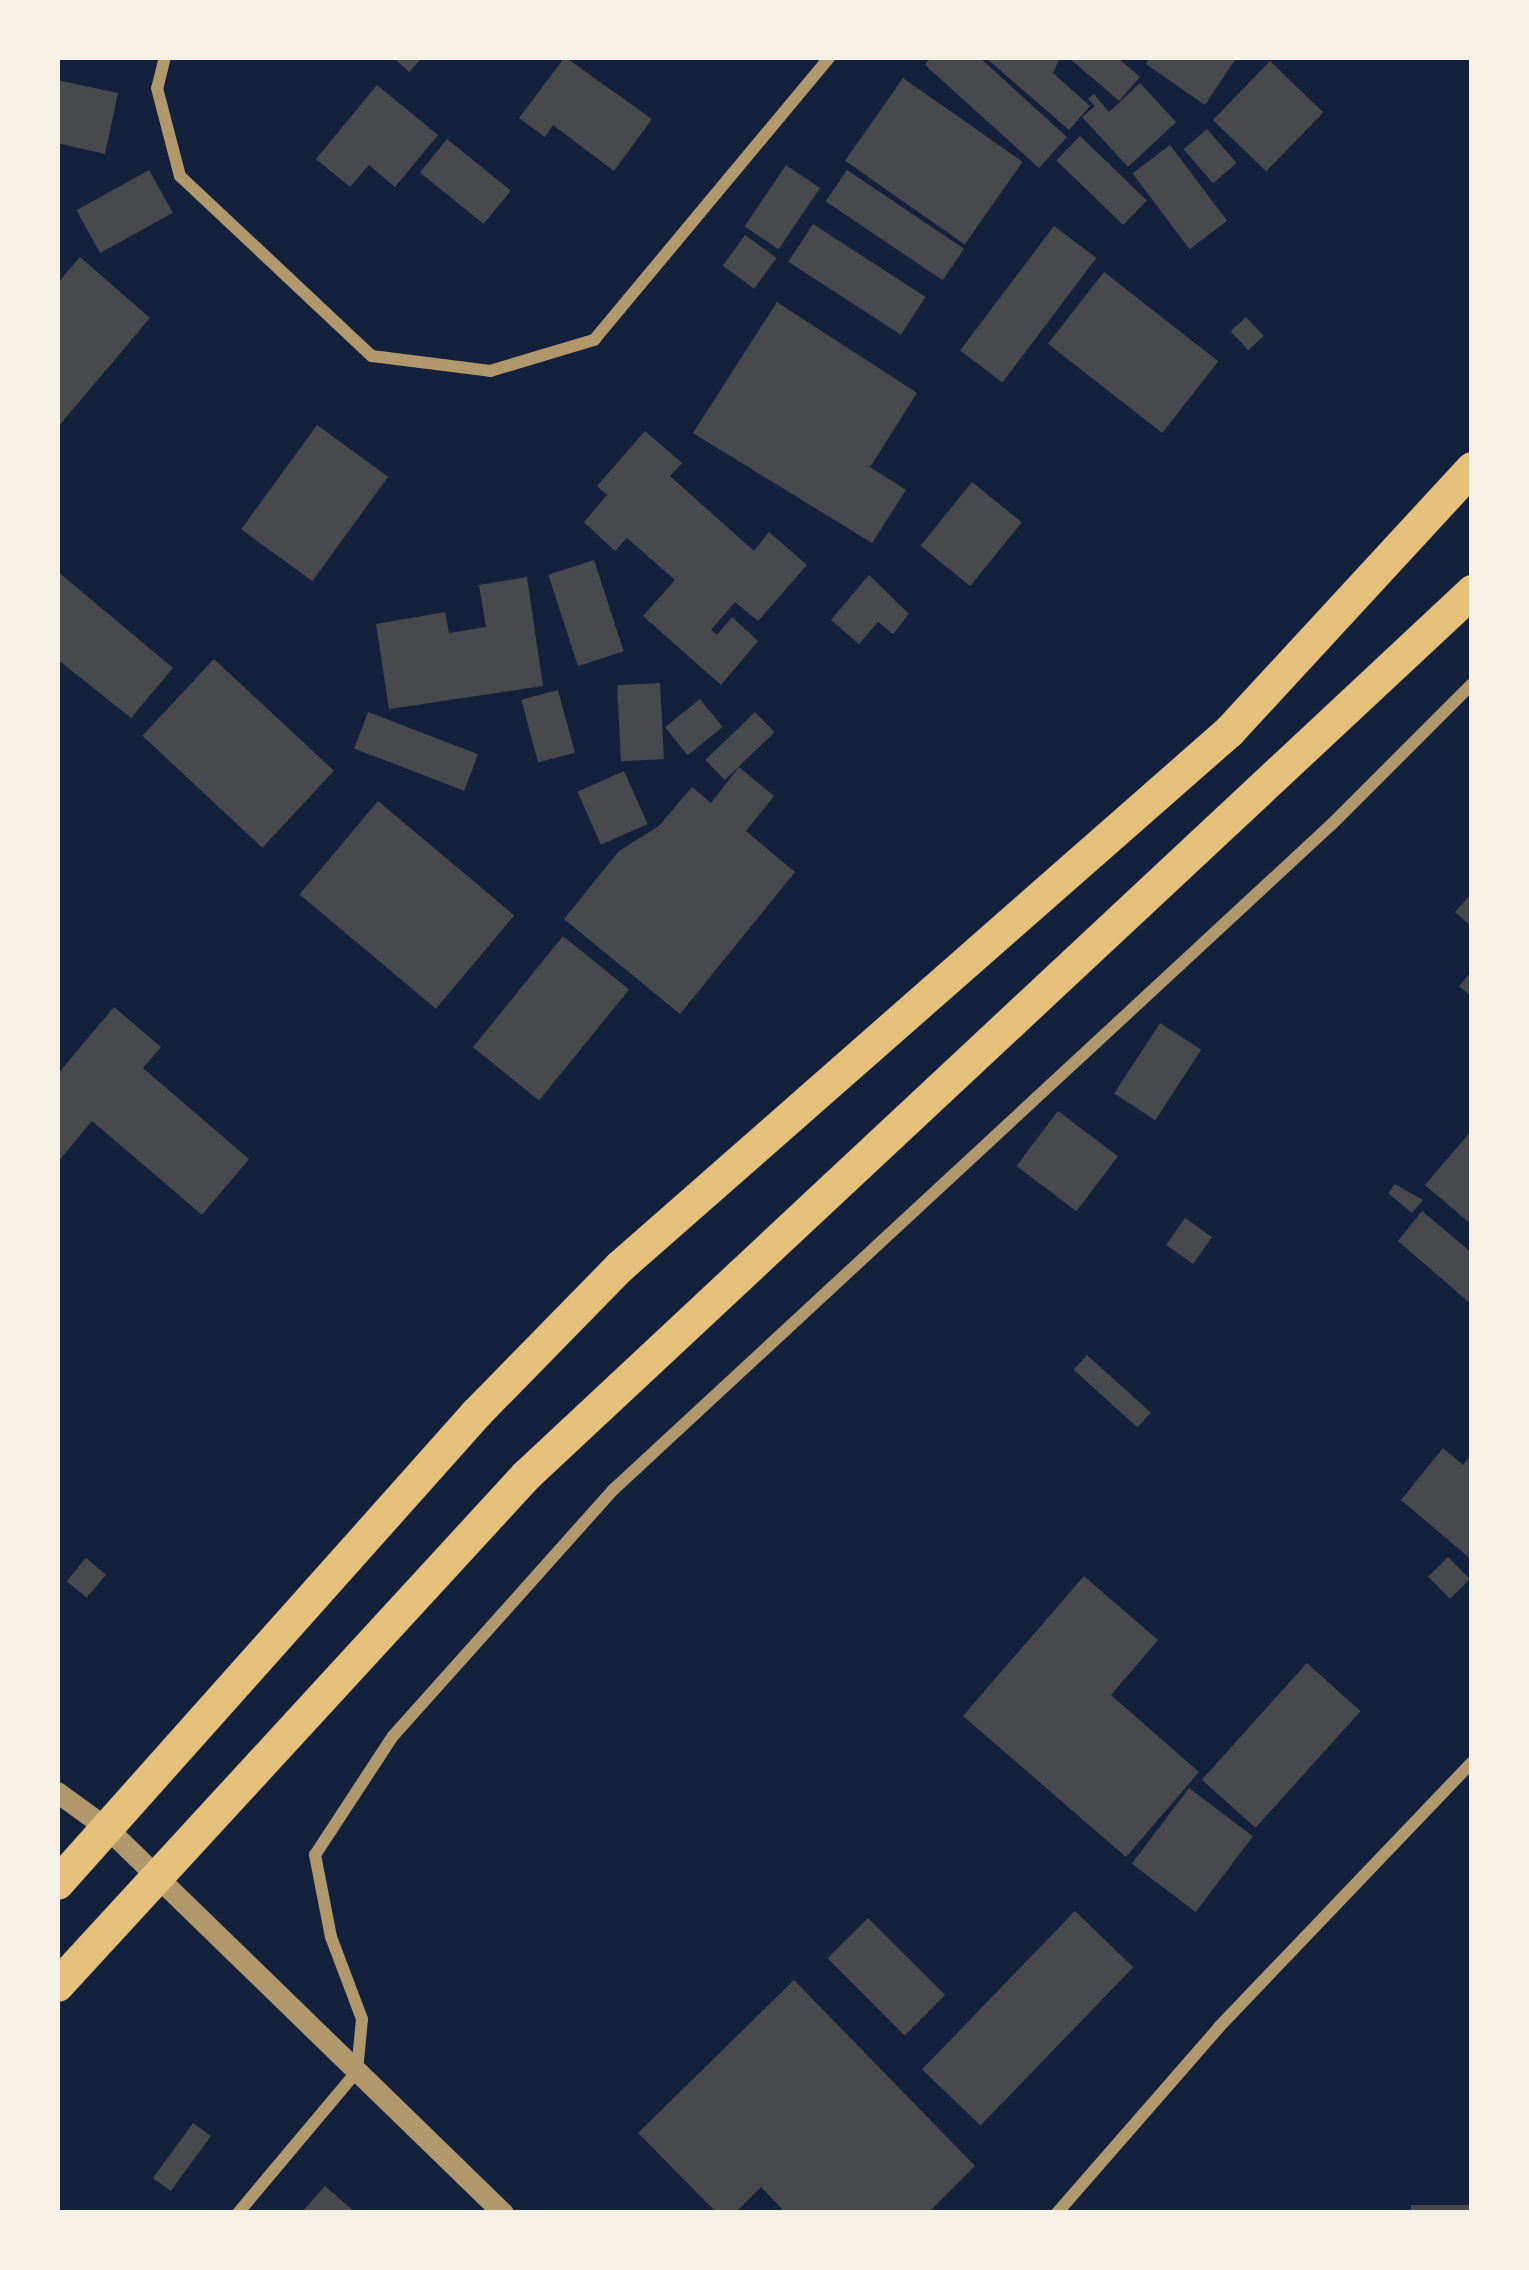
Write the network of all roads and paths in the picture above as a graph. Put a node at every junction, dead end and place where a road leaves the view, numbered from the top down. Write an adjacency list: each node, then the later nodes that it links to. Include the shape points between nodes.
1 (165, 57): 2 (street, via 157,88 181,176 372,356 490,371 594,340)
2 (830, 57)
3 (1472, 468): 8 (highway, via 1228,731 620,1266 476,1413)
4 (1472, 591): 9 (highway, via 526,1475)
5 (1472, 684): 12 (street, via 1331,825 614,1490 393,1736 315,1855 331,1937 362,2019)
6 (1472, 1762): 15 (street, via 1219,2026)
7 (57, 1792): 8 (street)
8 (108, 1829): 9 (street); 10 (highway)
9 (161, 1880): 11 (highway); 12 (street)
10 (57, 1883)
11 (57, 1985)
12 (357, 2071): 13 (street); 14 (street)
13 (238, 2213)
14 (503, 2213)
15 (1057, 2213)

